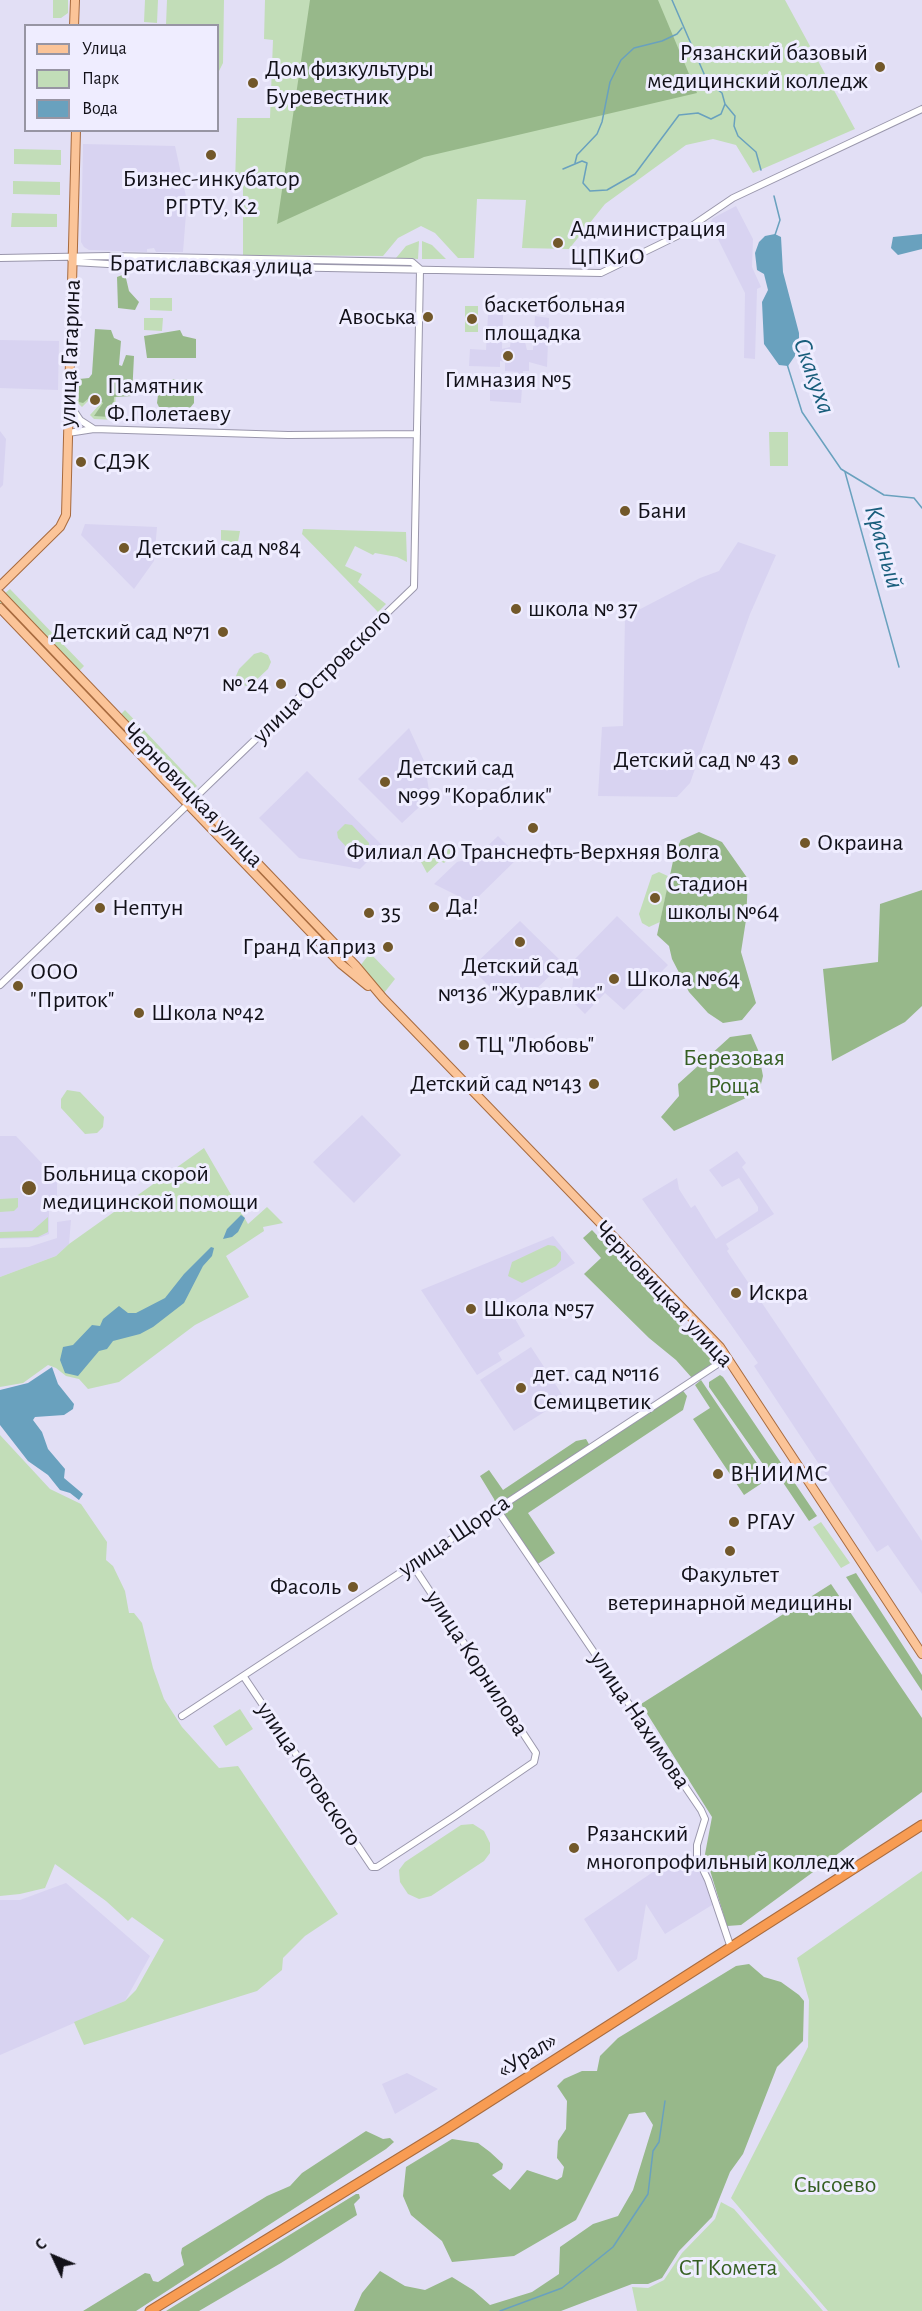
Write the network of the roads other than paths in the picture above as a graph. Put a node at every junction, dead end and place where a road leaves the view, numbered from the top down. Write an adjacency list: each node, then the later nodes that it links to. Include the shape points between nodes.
1 (78, 0): 2 (main road)
2 (76, 24)
3 (922, 109): 7 (street, Братиславская улица, via 734,198 657,247 601,273)
4 (74, 132): 6 (main road, улица Гагарина)
5 (0, 258): 6 (street, Братиславская улица)
6 (72, 259): 7 (street, Братиславская улица); 8 (main road, улица Гагарина); 9 (main road, улица Гагарина)
7 (420, 270): 11 (street, улица Островского)
8 (70, 405): 9 (main road, улица Гагарина); 10 (street, via 80,420)
9 (66, 429): 10 (street); 12 (main road, улица Гагарина, via 59,519); 13 (main road, улица Гагарина, via 64,522)
10 (94, 429): 11 (street)
11 (417, 434): 16 (street, улица Островского, via 414,587)
12 (0, 579)
13 (0, 586)
14 (0, 594): 16 (main road, Черновицкая улица)
15 (0, 608): 16 (main road, Черновицкая улица)
16 (193, 802): 17 (street, улица Островского); 18 (main road, Черновицкая улица, via 341,964 383,998)
17 (0, 985)
18 (727, 1358): 19 (street, улица Щорса); 21 (main road, Черновицкая улица)
19 (496, 1508): 20 (street, улица Щорса); 26 (street, улица Нахимова, via 701,1810 705,1819 697,1857)
20 (412, 1564): 22 (street, улица Щорса); 25 (street, улица Корнилова, via 536,1753 534,1762)
21 (922, 1654)
22 (244, 1677): 23 (street, улица Щорса); 25 (street, улица Котовского, via 369,1864)
23 (182, 1716)
24 (922, 1825): 26 (highway, «Урал»)
25 (377, 1867)
26 (731, 1948): 27 (highway, «Урал»)
27 (150, 2311)

